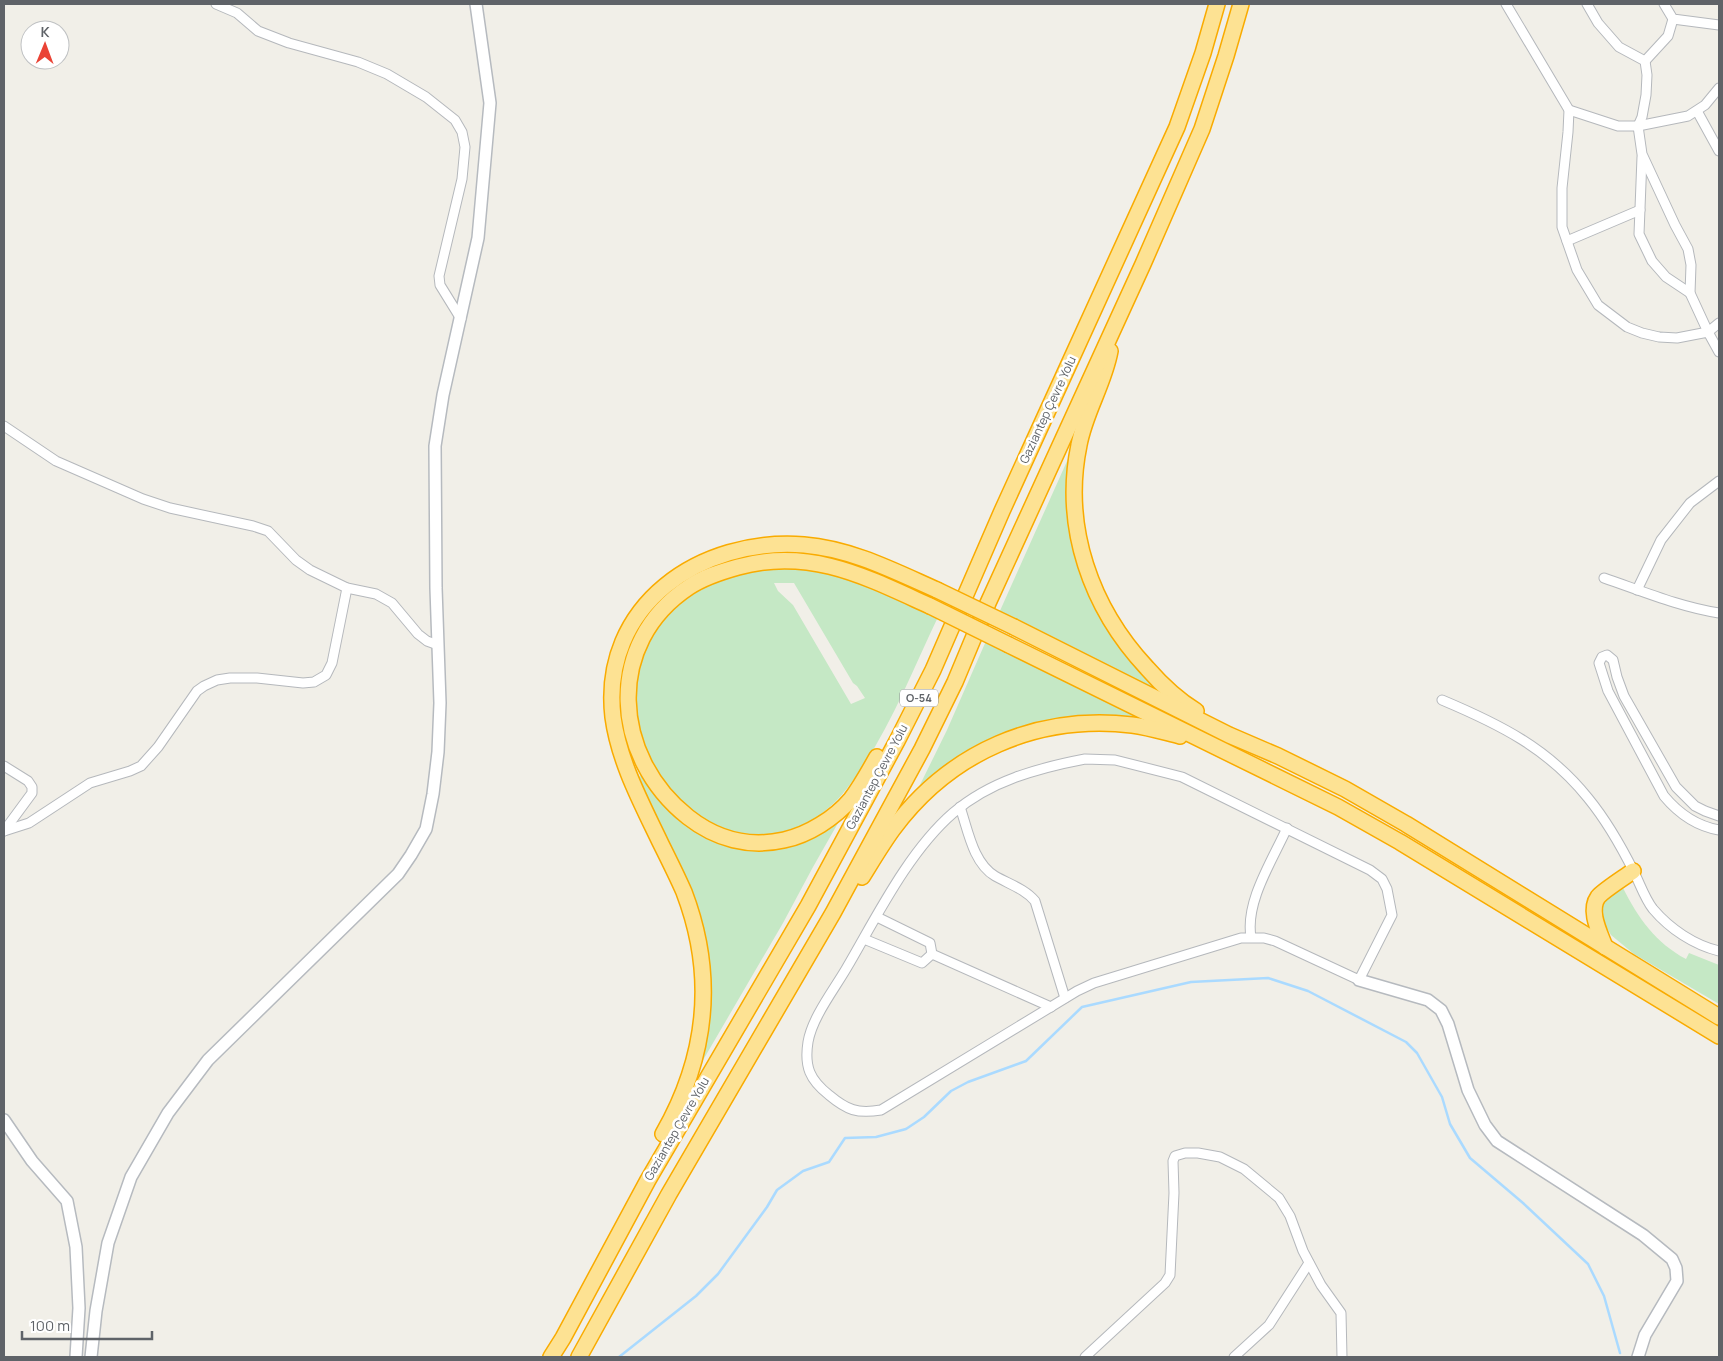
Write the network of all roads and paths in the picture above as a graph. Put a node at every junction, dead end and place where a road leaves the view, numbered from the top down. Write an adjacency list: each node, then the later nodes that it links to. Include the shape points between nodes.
1 (216, 4): 21 (street, via 237,13 258,31 387,74 426,97 455,120 465,147 462,179 439,276 440,285)
2 (476, 4): 21 (street, via 490,103 478,238)
3 (1217, 4): 32 (highway, Gaziantep Çevre Yolu / O-54, via 1177,127)
4 (1241, 4): 20 (highway, Gaziantep Çevre Yolu / O-54, via 1202,129)
5 (1506, 4): 12 (street)
6 (1587, 4): 10 (street, via 1618,47)
7 (1664, 4): 8 (street)
8 (1673, 19): 9 (street); 10 (street, via 1668,36)
9 (1719, 25)
10 (1645, 61): 14 (street, via 1646,95)
11 (1719, 88): 13 (street, via 1705,106)
12 (1569, 110): 14 (street, via 1618,126); 18 (street, via 1562,188 1562,227)
13 (1696, 111): 14 (street, via 1688,116); 15 (street)
14 (1638, 126): 16 (street)
15 (1719, 151)
16 (1642, 154): 17 (street); 19 (street, via 1688,249)
17 (1640, 210): 18 (street); 19 (street, via 1639,234 1652,261 1666,277)
18 (1567, 241): 23 (street, via 1576,270 1598,305 1627,328 1659,337 1677,338)
19 (1690, 293): 23 (street)
20 (1118, 317): 34 (highway, via 1108,365 1087,414 1075,472 1078,539 1085,566 1109,619 1159,682 1193,709); 43 (highway, Gaziantep Çevre Yolu / O-54, via 922,749)
21 (461, 319): 31 (street, via 435,446)
22 (1719, 323): 23 (street)
23 (1708, 332): 24 (street)
24 (1719, 352)
25 (5, 430): 28 (street, via 56,461 143,498 170,508 268,531 296,560)
26 (1719, 481): 29 (street, via 1690,503 1662,540)
27 (1604, 578): 29 (street)
28 (347, 588): 31 (street, via 376,594 392,603 418,634); 41 (street, via 332,663 326,675 314,682 303,683 230,678 204,686 141,766 90,783 29,823)
29 (1637, 590): 30 (street)
30 (1719, 613)
31 (438, 645): 59 (street, via 438,752 434,794 426,829 398,874 208,1060 168,1112 131,1177 108,1244)
32 (933, 670): 36 (highway, bridge, via 850,800 814,829 773,843 751,843 715,834 681,811 652,779 632,728 628,693 637,648 665,606 699,581 720,572 760,562 806,562 856,574 930,606); 56 (highway, Gaziantep Çevre Yolu / O-54, via 808,906)
33 (1442, 700): 42 (street, via 1513,732 1554,762 1605,820)
34 (1278, 756): 47 (highway, via 1406,824); 56 (highway, bridge, via 1229,735 937,590 850,554 804,545 757,547 708,560 686,571 652,598 629,627 614,674 612,700 625,765 684,892 699,947 703,993 701,1031 691,1074 656,1145)
35 (4, 766): 41 (street, via 32,786 32,793)
36 (1271, 773): 43 (highway, via 1182,737 1132,725 1072,724 1032,731 969,759 928,790 893,828 862,878); 54 (highway, via 1392,838)
37 (960, 808): 39 (street, via 996,785 1050,766 1085,759 1115,760 1182,778); 44 (street, via 932,833 889,894); 51 (street, via 976,855 985,869 1026,892 1038,906)
38 (1719, 816): 40 (street, via 1695,806 1676,787 1624,696 1613,660 1607,655 1602,657 1598,663 1608,691 1664,796 1692,821)
39 (1287, 828): 45 (street, via 1252,902); 50 (street, via 1370,870 1382,879 1387,888 1392,915)
40 (1719, 830)
41 (4, 831)
42 (1633, 870): 47 (highway, via 1598,897 1594,908); 48 (street, via 1652,908 1664,920 1694,942)
43 (833, 913): 61 (highway, Gaziantep Çevre Yolu / O-54, via 669,1194)
44 (877, 917): 46 (street); 49 (street, via 930,943)
45 (1250, 938): 50 (street, via 1275,941); 51 (street, via 1230,941 1102,980)
46 (864, 939): 49 (street, via 922,963); 52 (street, via 811,1028 807,1058 809,1073 817,1085 854,1111 881,1110)
47 (1605, 947): 53 (highway)
48 (1719, 952)
49 (932, 954): 52 (street)
50 (1359, 980): 65 (street, via 1428,1000 1442,1010 1468,1090 1485,1125 1497,1141 1643,1235 1672,1259 1677,1281 1645,1335)
51 (1065, 998): 52 (street)
52 (1051, 1007)
53 (1719, 1016)
54 (1719, 1036)
55 (4, 1120): 58 (street, via 32,1161 67,1200 76,1247 79,1308)
56 (648, 1180): 60 (highway, Gaziantep Çevre Yolu / O-54)
57 (1309, 1263): 62 (street, via 1290,1216 1278,1198 1244,1169 1220,1157 1185,1153 1176,1156 1173,1161 1170,1275); 63 (street, via 1269,1325); 64 (street, via 1341,1313)
58 (76, 1357)
59 (91, 1357)
60 (551, 1357)
61 (579, 1357)
62 (1085, 1357)
63 (1234, 1357)
64 (1342, 1357)
65 (1638, 1357)

